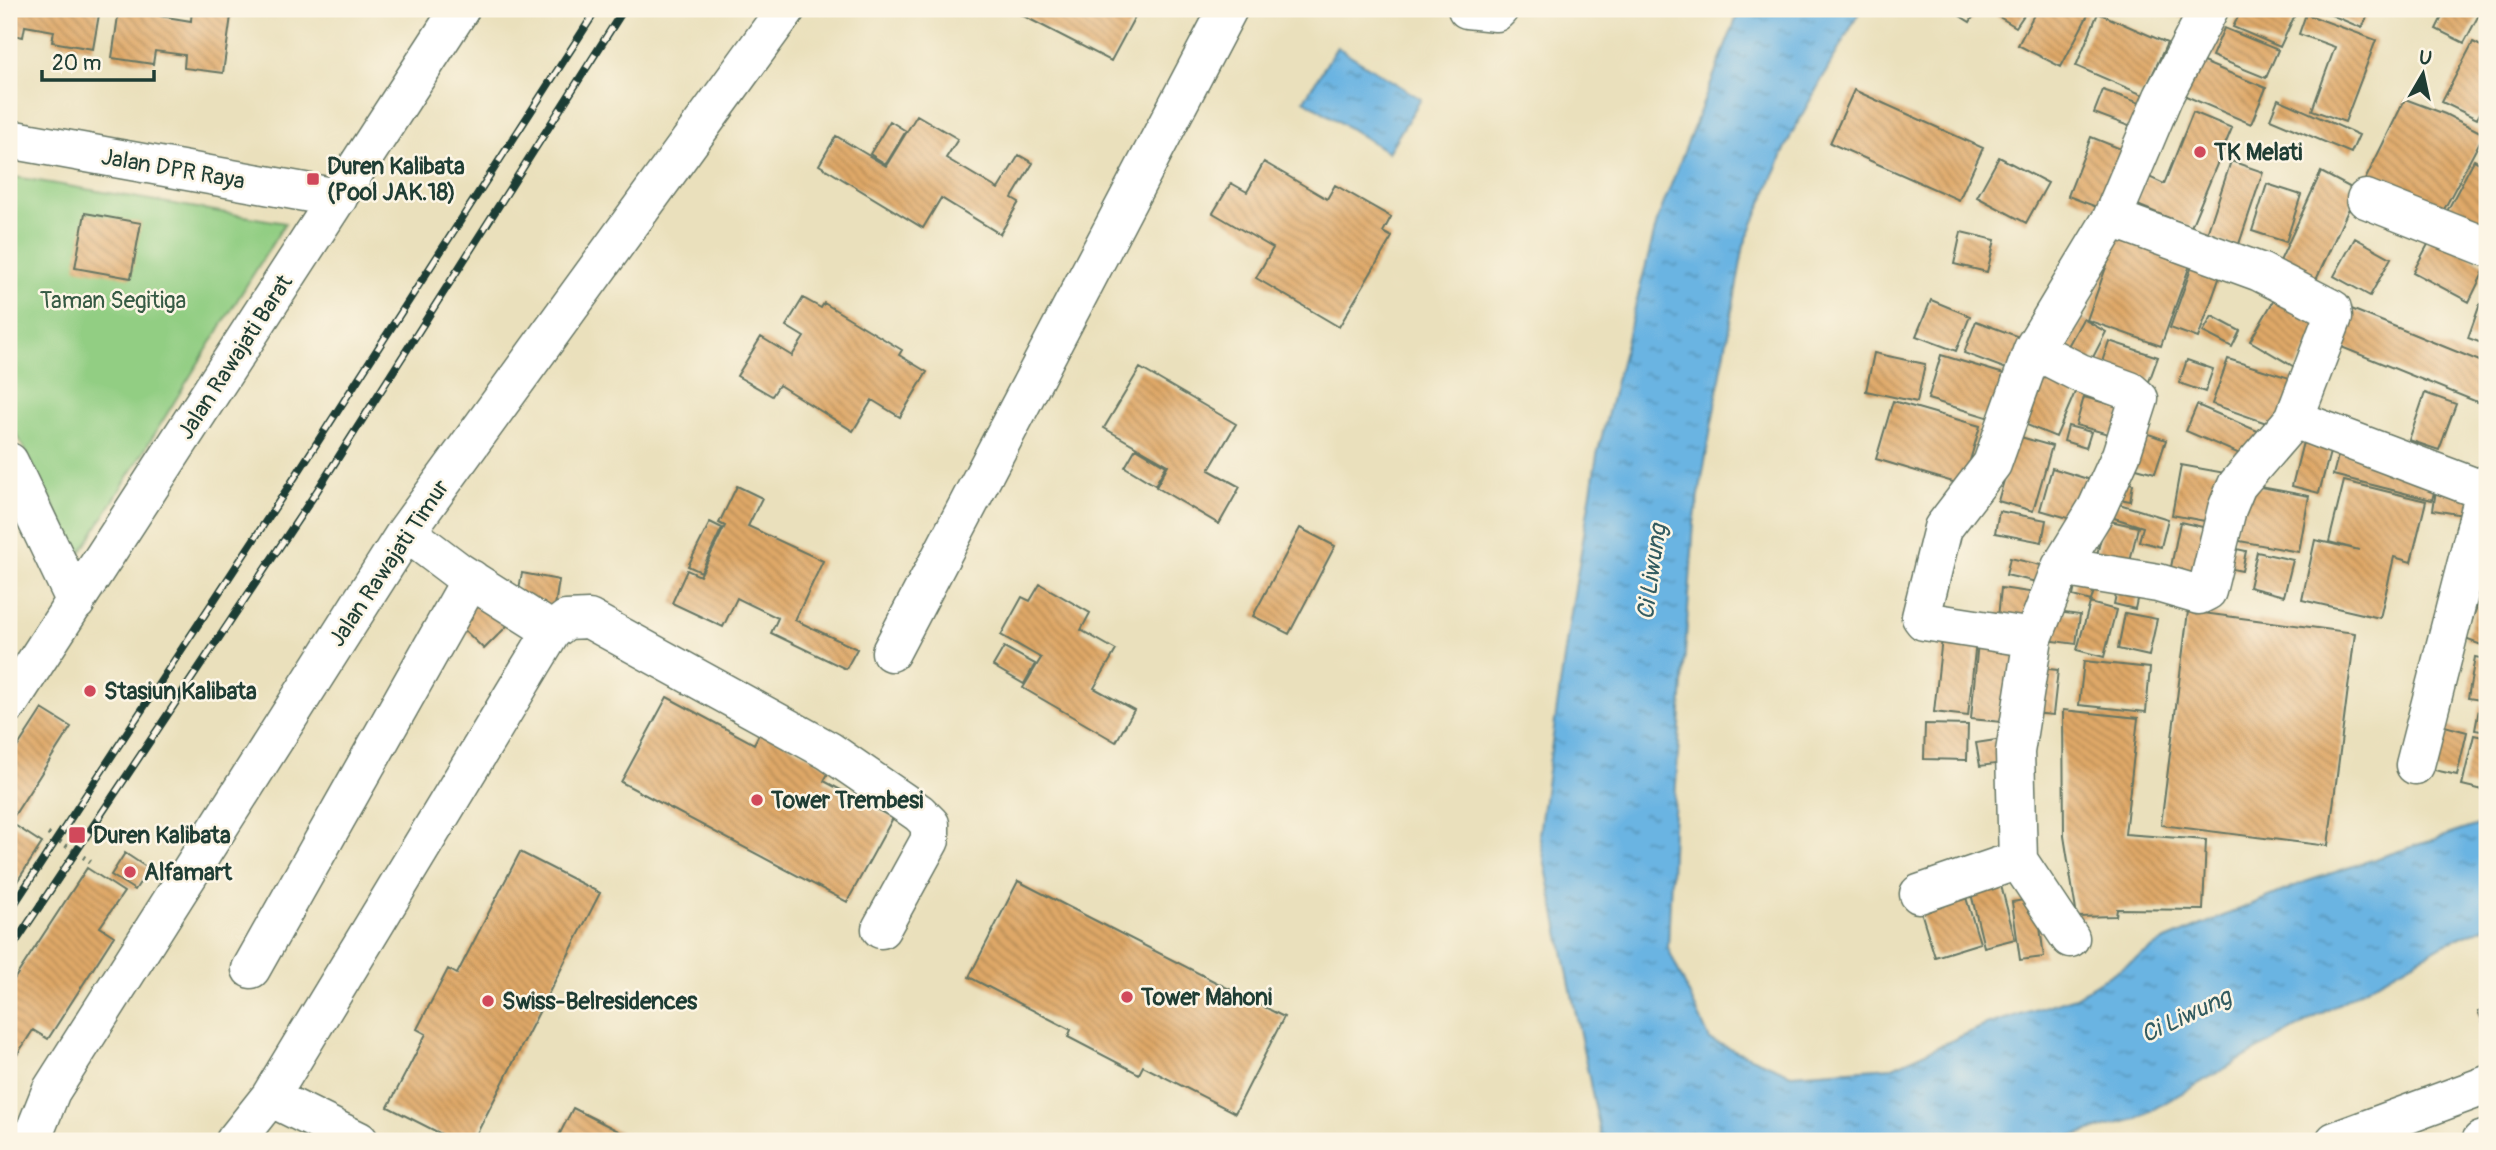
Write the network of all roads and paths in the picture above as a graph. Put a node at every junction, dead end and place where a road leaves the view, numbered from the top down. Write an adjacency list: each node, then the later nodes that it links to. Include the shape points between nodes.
1 (460, 9): 8 (street, Jalan Rawajati Barat)
2 (786, 9): 16 (street, Jalan Rawajati Timur)
3 (1228, 9): 22 (street)
4 (1467, 9): 5 (street)
5 (1499, 9)
6 (2209, 9): 10 (street, via 2163,97)
7 (9, 139): 8 (street, Jalan DPR Raya)
8 (338, 198): 19 (street, Jalan Rawajati Barat)
9 (2366, 198): 11 (street)
10 (2112, 218): 12 (street); 13 (street, via 2260,272 2332,309 2333,317)
11 (2487, 247)
12 (2033, 349): 17 (street, via 2139,399 2097,508); 21 (street, via 1992,464 1943,528 1921,617)
13 (2294, 419): 15 (street); 17 (street, via 2237,485 2207,592 2199,595)
14 (9, 463): 19 (street)
15 (2486, 489): 24 (street)
16 (406, 532): 18 (street); 35 (street, Jalan Rawajati Timur, via 51,1091)
17 (2061, 566): 21 (street)
18 (471, 579): 20 (street); 31 (street)
19 (76, 602): 23 (street, Jalan Rawajati Barat)
20 (552, 631): 29 (street, via 566,620 589,619 829,751 919,813 930,824 930,840); 33 (street)
21 (2033, 638): 26 (street, via 2015,752)
22 (891, 652)
23 (9, 704)
24 (2415, 765)
25 (48, 834): 27 (path)
26 (2018, 860): 28 (street); 30 (street)
27 (91, 862)
28 (1919, 894)
29 (881, 929)
30 (2070, 938)
31 (251, 969)
32 (2487, 1085): 38 (street)
33 (270, 1097): 36 (street); 37 (street)
34 (2487, 1139): 39 (street)
35 (31, 1141)
36 (235, 1141)
37 (359, 1141)
38 (2334, 1141)
39 (2481, 1141)

